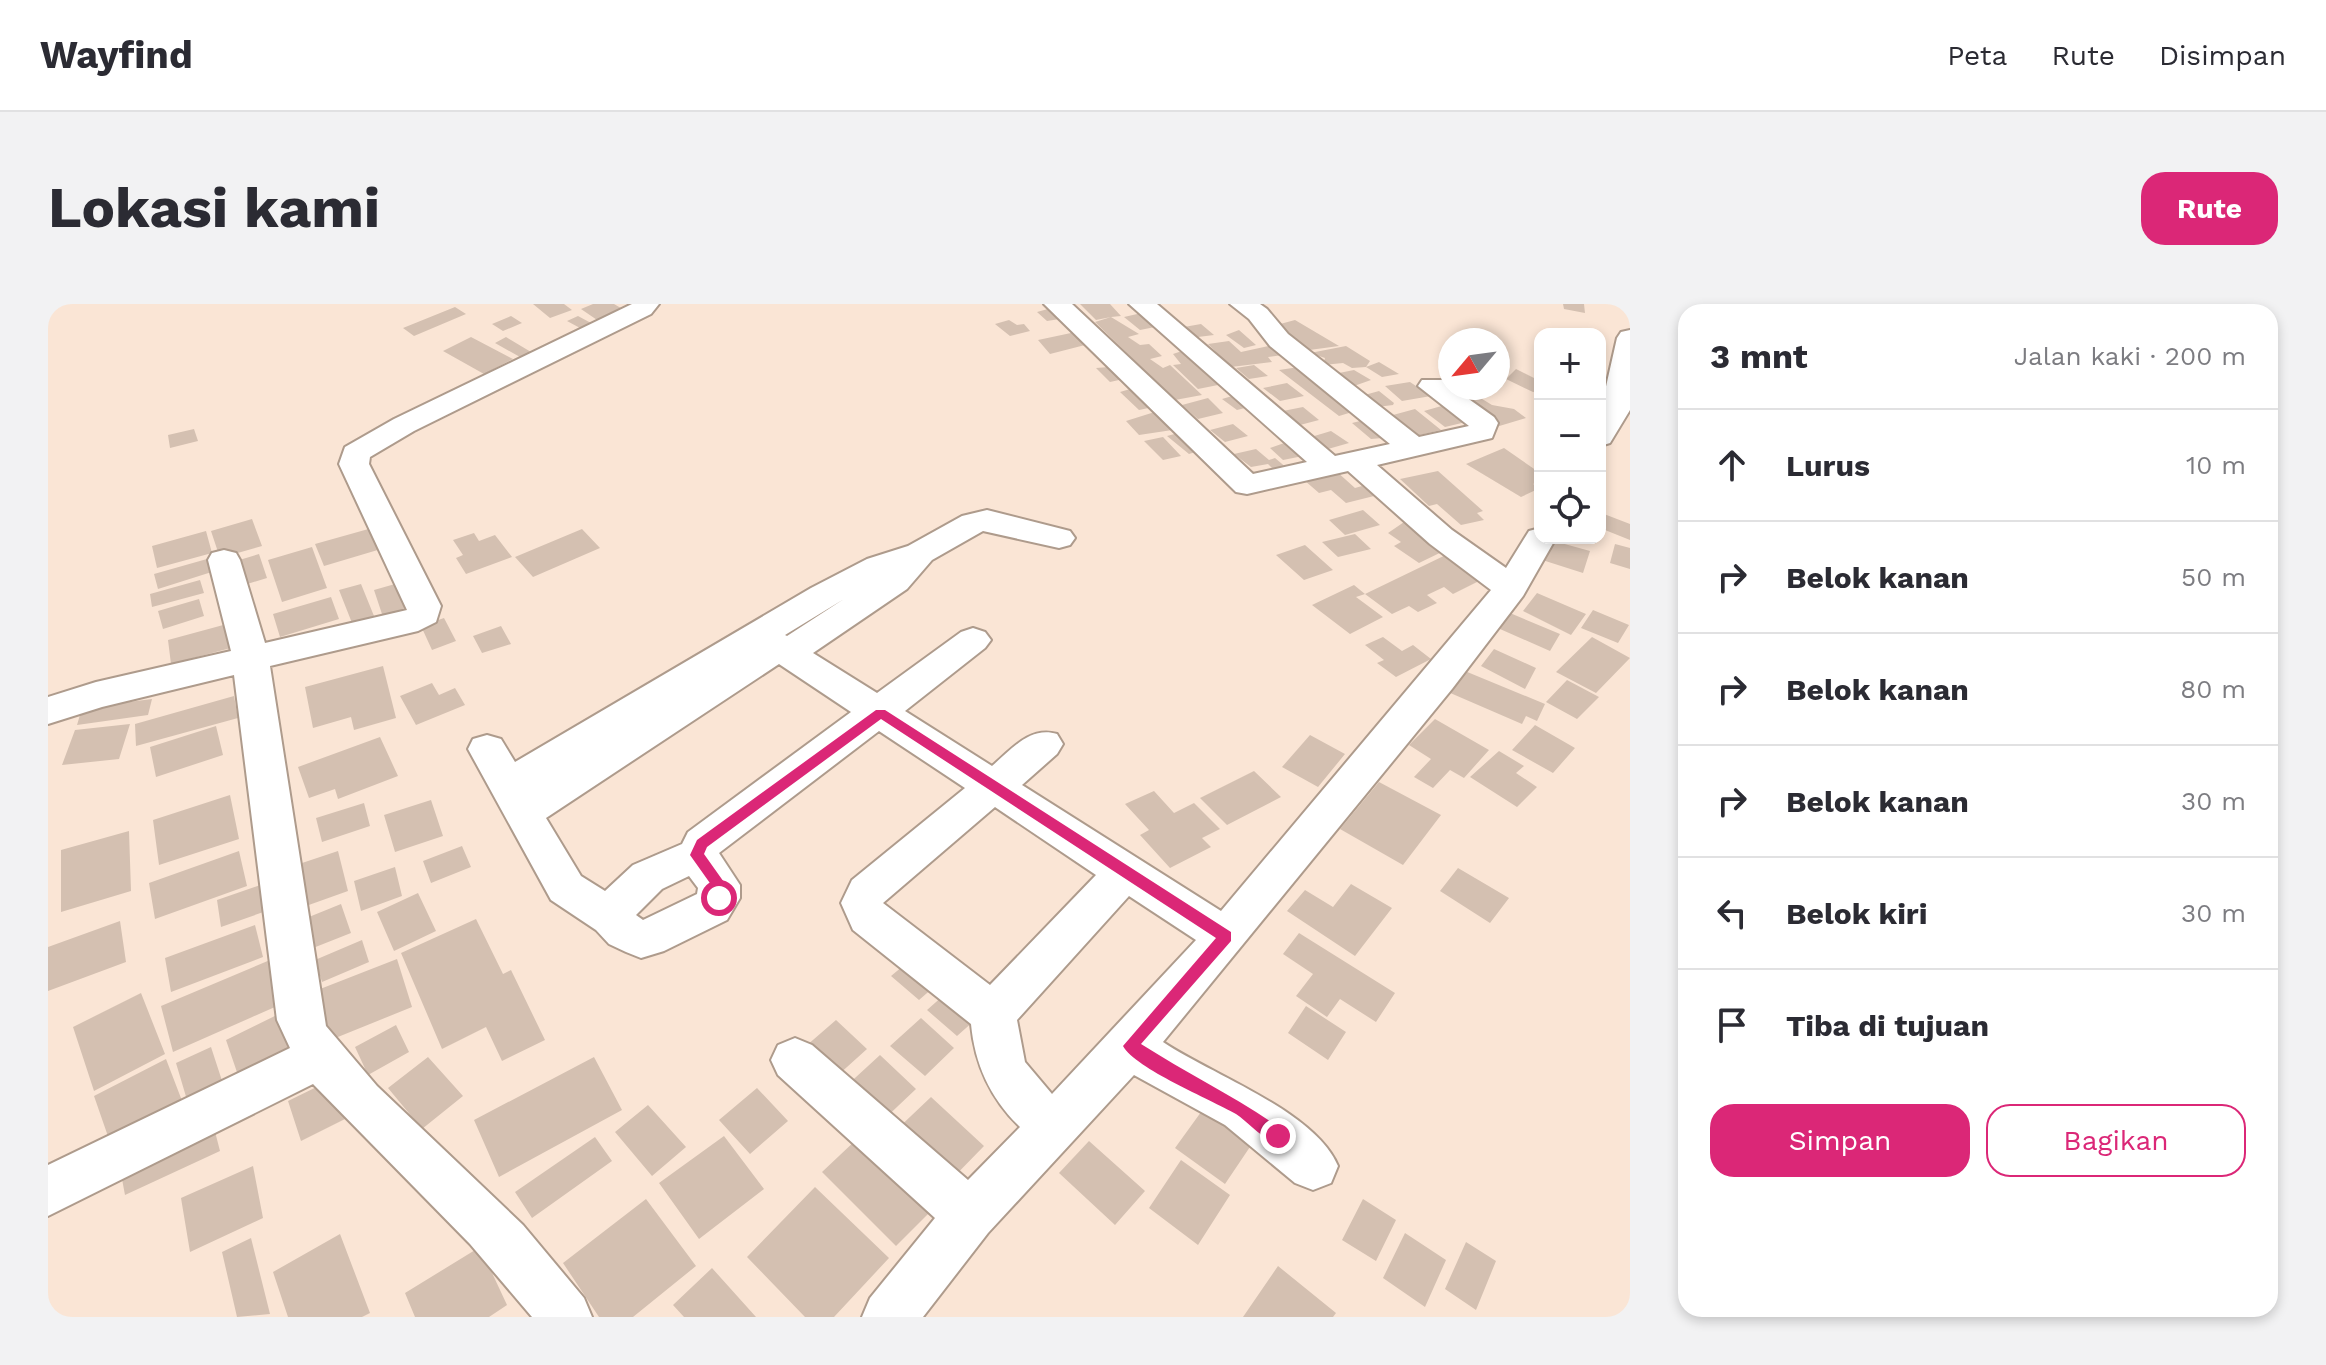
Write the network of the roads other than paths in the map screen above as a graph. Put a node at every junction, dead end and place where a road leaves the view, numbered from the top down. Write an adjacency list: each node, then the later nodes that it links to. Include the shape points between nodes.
1 (646, 304): 17 (street, via 356,453 354,464 424,614 399,625)
2 (1057, 304): 10 (street, via 1247,485)
3 (1142, 304): 10 (street)
4 (1243, 304): 9 (street, via 1279,340)
5 (1630, 338): 7 (street)
6 (1432, 386): 9 (street, via 1485,428)
7 (1623, 412): 8 (street)
8 (1606, 430)
9 (1414, 448): 10 (street)
10 (1343, 465): 14 (street)
11 (1059, 538): 16 (street, via 981,521 920,553 879,567)
12 (1537, 544): 14 (street)
13 (224, 560): 17 (street)
14 (1511, 588): 27 (street)
15 (973, 640): 19 (street)
16 (775, 645): 19 (street); 23 (street)
17 (252, 661): 18 (street, via 96,695); 30 (street, via 300,1020)
18 (48, 711)
19 (880, 713): 22 (street); 24 (street, via 717,830)
20 (1044, 744): 22 (street)
21 (487, 749): 23 (street)
22 (995, 787): 25 (street); 28 (street, via 867,892 862,903 868,917)
23 (516, 799): 26 (street, via 566,888)
24 (697, 855): 26 (street, via 626,891); 26 (street, via 719,885 712,907 641,939)
25 (1125, 872): 27 (street); 28 (street)
26 (611, 917)
27 (1226, 937): 29 (street)
28 (993, 1014): 32 (street, via 1002,1074)
29 (1130, 1046): 32 (street); 33 (street, via 1200,1090 1242,1109)
30 (320, 1057): 34 (street); 36 (street, via 523,1260)
31 (795, 1060): 35 (street)
32 (1054, 1127): 35 (street)
33 (1313, 1166)
34 (48, 1191)
35 (970, 1215): 37 (street)
36 (565, 1317)
37 (889, 1317)

